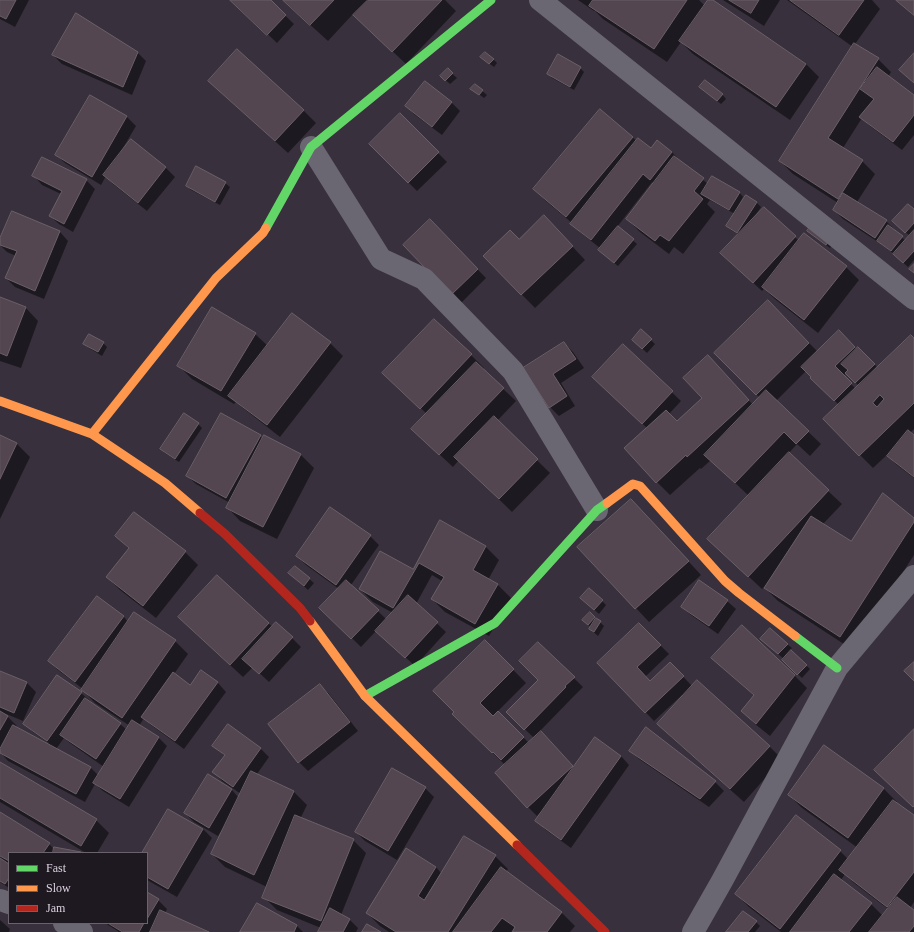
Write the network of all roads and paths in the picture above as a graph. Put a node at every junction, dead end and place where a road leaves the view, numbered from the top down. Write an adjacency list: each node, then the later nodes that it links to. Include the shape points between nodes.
1 (491, 0): 3 (street)
2 (540, 0): 4 (street)
3 (311, 147): 6 (street, via 263,233 216,278); 7 (street, via 380,259 424,279 513,371)
4 (914, 299)
5 (0, 401): 6 (street)
6 (92, 434): 10 (street, via 165,483 225,534 300,608)
7 (597, 510): 9 (street, via 633,484 640,486 725,581); 10 (street, via 495,623)
8 (914, 576): 9 (street)
9 (837, 668): 14 (street)
10 (365, 696): 13 (street)
11 (66, 924): 12 (street)
12 (82, 932)
13 (605, 932)
14 (693, 932)

